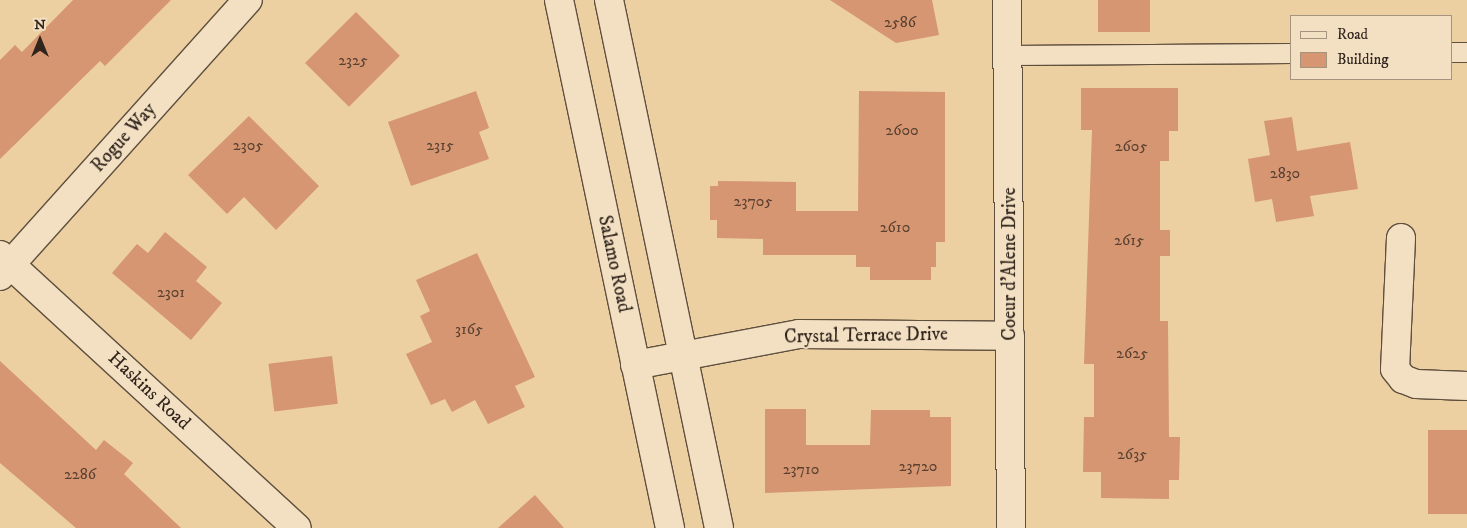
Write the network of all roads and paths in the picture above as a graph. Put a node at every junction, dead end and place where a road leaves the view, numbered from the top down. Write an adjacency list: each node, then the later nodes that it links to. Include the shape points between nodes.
1 (248, 0): 10 (street, Rogue Way)
2 (559, 0): 13 (street, Salamo Road)
3 (609, 0): 12 (street)
4 (1007, 0): 8 (street, Coeur d'Alene Drive)
5 (1452, 52): 6 (lane)
6 (1467, 52)
7 (1290, 53): 8 (lane)
8 (1010, 55): 11 (street, Coeur d'Alene Drive)
9 (1401, 238): 14 (street, via 1395,369 1416,384)
10 (4, 265): 15 (street, Haskins Road)
11 (1010, 336): 12 (street, Crystal Terrace Drive, via 799,334); 18 (street, Coeur d'Alene Drive)
12 (681, 356): 13 (street, Crystal Terrace Drive); 17 (street)
13 (635, 366): 16 (street, Salamo Road)
14 (1467, 386)
15 (297, 528)
16 (670, 528)
17 (719, 528)
18 (1011, 528)

